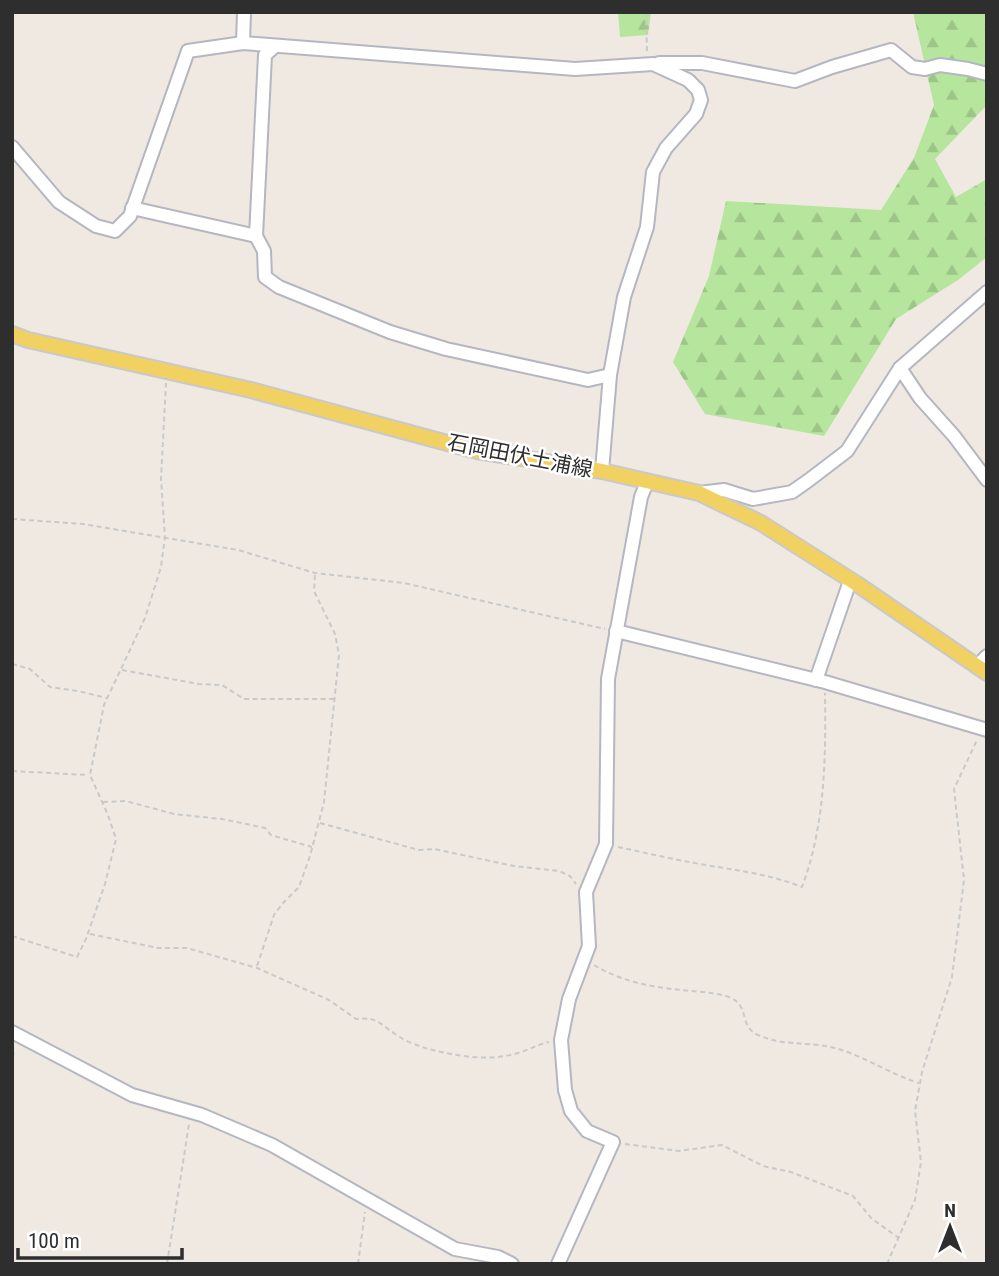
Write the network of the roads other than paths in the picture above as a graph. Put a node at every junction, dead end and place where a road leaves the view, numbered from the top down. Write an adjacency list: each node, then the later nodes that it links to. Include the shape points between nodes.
1 (244, 12): 2 (street)
2 (243, 43): 3 (street); 7 (street, via 188,51)
3 (274, 47): 4 (street, via 575,69); 8 (street, via 265,55)
4 (653, 64): 5 (street, via 702,63 795,81 891,50 912,67 940,65); 12 (street, via 688,80 701,100 696,114 666,148 653,172 647,227 624,297)
5 (987, 74)
6 (12, 147): 7 (street, via 59,202 96,226 115,231)
7 (132, 208): 8 (street)
8 (256, 236): 12 (street, via 264,251 265,277 368,324 446,349 587,380)
9 (987, 292): 11 (street)
10 (12, 334): 13 (main road, 石岡田伏土浦線, via 251,390 477,451)
11 (900, 368): 14 (street); 16 (street, via 847,451 792,492 753,499 724,490)
12 (610, 375): 13 (street)
13 (602, 471): 15 (main road, 石岡田伏土浦線)
14 (987, 480)
15 (647, 482): 16 (main road, 石岡田伏土浦線); 18 (street)
16 (699, 493): 17 (main road, 石岡田伏土浦線, via 761,523)
17 (850, 581): 19 (main road, 石岡田伏土浦線); 20 (street)
18 (616, 631): 20 (street); 24 (street, via 608,679 606,845 586,892 589,946 569,999 561,1040 571,1111 587,1131 613,1142)
19 (983, 665)
20 (820, 681): 21 (street)
21 (984, 730)
22 (14, 1032): 23 (street, via 132,1095 272,1145 455,1249 498,1256)
23 (512, 1264)
24 (558, 1264)

